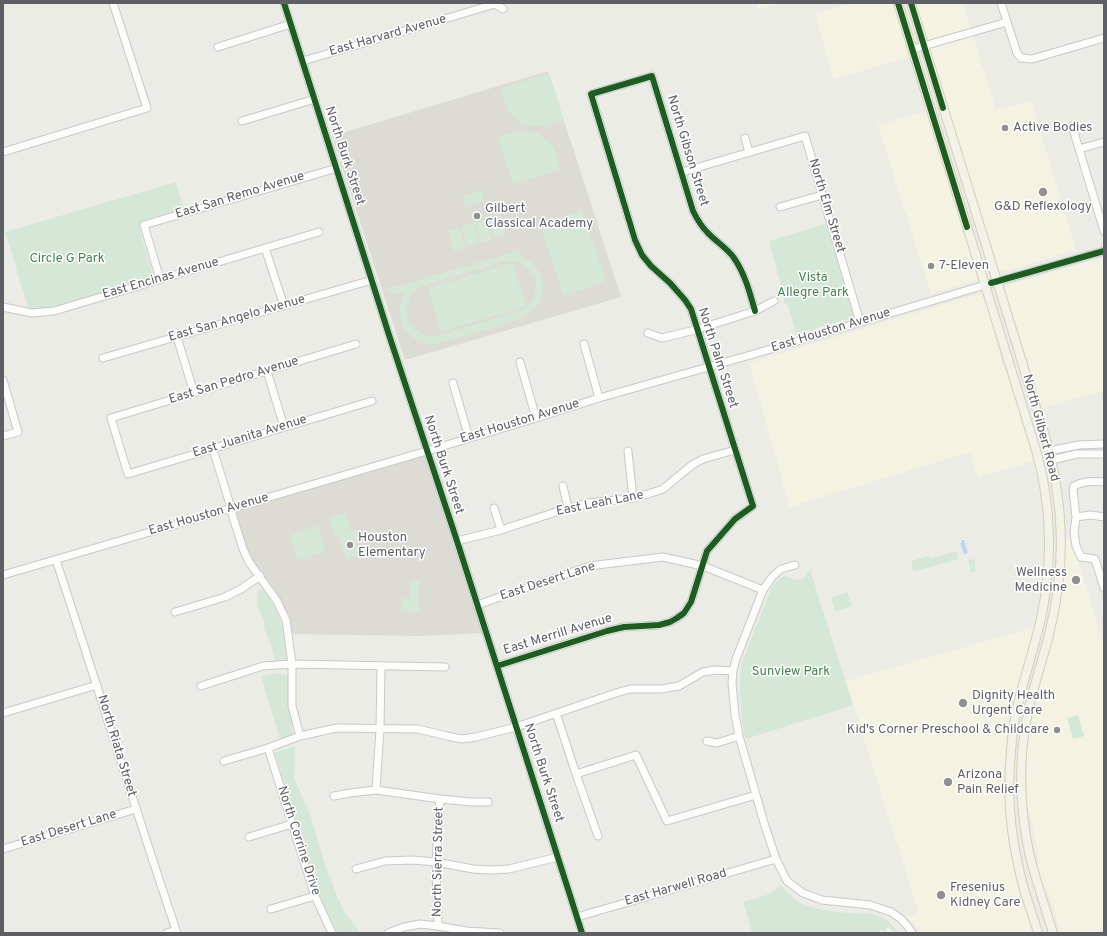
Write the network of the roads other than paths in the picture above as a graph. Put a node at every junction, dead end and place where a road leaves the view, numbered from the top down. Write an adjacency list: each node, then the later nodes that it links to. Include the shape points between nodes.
1 (113, 3): 24 (street, via 147,108)
2 (284, 3): 9 (street, North Burk Street)
3 (898, 3): 13 (main road, North Gilbert Road)
4 (911, 3): 11 (main road, North Gilbert Road)
5 (1001, 3): 8 (street)
6 (495, 4): 7 (street); 14 (street, East Harvard Avenue)
7 (503, 9)
8 (1006, 22): 10 (street, via 1021,58 1032,59); 11 (street)
9 (291, 24): 12 (street); 14 (street, North Burk Street)
10 (1104, 38)
11 (924, 46): 13 (street); 17 (main road, North Gilbert Road)
12 (218, 47)
13 (913, 50): 18 (main road, North Gilbert Road)
14 (303, 61): 16 (street, North Burk Street)
15 (652, 76): 27 (street, North Gibson Street); 43 (street, North Palm Street, via 590,94 635,240 651,266 685,300 691,309)
16 (315, 99): 19 (street); 26 (street, North Burk Street)
17 (943, 108): 18 (main road); 37 (main road, North Gilbert Road)
18 (932, 111): 37 (main road, North Gilbert Road)
19 (242, 122)
20 (1072, 126): 23 (street)
21 (745, 138): 25 (street)
22 (1104, 142): 23 (street)
23 (1079, 149): 30 (street)
24 (3, 152)
25 (749, 152): 27 (street); 28 (street, North Elm Street, via 805,136)
26 (337, 168): 35 (street, East San Remo Avenue, via 144,225); 36 (street, North Burk Street)
27 (682, 172): 41 (street, North Gibson Street, via 699,223 733,257 750,291)
28 (822, 195): 29 (street); 42 (street, North Elm Street)
29 (780, 207)
30 (1101, 208): 31 (street)
31 (1104, 231)
32 (319, 232): 33 (street, East Encinas Avenue)
33 (265, 248): 35 (street, East Encinas Avenue); 39 (street)
34 (1104, 251): 37 (street, East Houston Avenue)
35 (160, 279): 40 (street, East Encinas Avenue, via 54,311 32,313)
36 (372, 280): 39 (street, East San Angelo Avenue); 64 (street, North Burk Street)
37 (991, 283): 42 (street, East Houston Avenue); 67 (main road, North Gilbert Road); 112 (main road, North Gilbert Road, via 1038,455 1045,489 1048,531 1045,595 1013,733 1009,770)
38 (774, 300): 41 (street)
39 (284, 306): 45 (street, East San Angelo Avenue)
40 (3, 307)
41 (755, 311): 43 (street)
42 (860, 322): 50 (street, East Houston Avenue)
43 (697, 329): 44 (street, via 662,338); 50 (street, North Palm Street)
44 (648, 333)
45 (177, 337): 48 (street, East San Angelo Avenue); 54 (street)
46 (356, 344): 51 (street, East San Pedro Avenue)
47 (584, 344): 55 (street)
48 (103, 358)
49 (520, 362): 57 (street)
50 (709, 366): 55 (street, East Houston Avenue); 63 (street, North Palm Street)
51 (267, 371): 54 (street, East San Pedro Avenue); 58 (street)
52 (3, 380): 59 (street, via 18,432)
53 (453, 382): 60 (street)
54 (194, 393): 68 (street, East San Pedro Avenue, via 111,418)
55 (599, 398): 57 (street, East Houston Avenue)
56 (372, 401): 58 (street, East Juanita Avenue)
57 (536, 418): 60 (street, East Houston Avenue)
58 (284, 427): 62 (street, East Juanita Avenue)
59 (3, 436)
60 (469, 438): 64 (street, East Houston Avenue)
61 (1104, 444): 67 (street, via 1079,445)
62 (213, 449): 68 (street, East Juanita Avenue); 73 (street)
63 (735, 450): 71 (street, East Leah Lane, via 703,459 663,489); 72 (street, North Palm Street)
64 (427, 451): 73 (street, East Houston Avenue); 79 (street, North Burk Street)
65 (628, 451): 71 (street)
66 (1104, 454): 67 (street, via 1089,453 1060,457)
67 (1050, 455): 113 (main road, North Gilbert Road, via 1060,521 1059,581 1049,635 1027,719 1022,752)
68 (128, 474)
69 (1104, 482): 76 (street, via 1094,481 1074,486)
70 (563, 486): 75 (street)
71 (633, 498): 75 (street, East Leah Lane)
72 (753, 506): 82 (street, East Merrill Avenue, via 735,519 707,551)
73 (231, 508): 80 (street, East Houston Avenue); 84 (street, via 243,549)
74 (494, 508): 78 (street)
75 (568, 508): 78 (street, East Leah Lane)
76 (1076, 517): 77 (street); 85 (street, via 1076,546 1081,557 1095,559)
77 (1104, 517)
78 (501, 530): 79 (street, East Leah Lane)
79 (457, 541): 87 (street, North Burk Street)
80 (56, 560): 83 (street, East Houston Avenue); 94 (street, North Riata Street)
81 (795, 565): 86 (street, via 781,569)
82 (703, 566): 86 (street, East Desert Lane); 87 (street, East Desert Lane, via 663,557 597,565); 91 (street, East Merrill Avenue, via 691,602 684,613 670,622 607,631)
83 (3, 575)
84 (260, 576): 88 (street, via 225,597); 89 (street, via 286,620)
85 (1104, 588)
86 (763, 590): 93 (street, via 736,659)
87 (477, 605): 91 (street, North Burk Street)
88 (175, 612)
89 (292, 664): 90 (street); 95 (street, via 263,666); 100 (street, via 292,706)
90 (381, 666): 92 (street); 99 (street)
91 (497, 666): 98 (street, North Burk Street)
92 (445, 667)
93 (734, 671): 97 (street, via 703,672 679,686 616,693); 101 (street, via 732,683)
94 (97, 685): 96 (street); 111 (street, North Riata Street)
95 (201, 686)
96 (3, 713)
97 (556, 713): 98 (street); 105 (street)
98 (516, 727): 99 (street, via 462,739 418,729); 118 (street, North Burk Street)
99 (380, 728): 100 (street, via 337,728); 106 (street)
100 (300, 736): 103 (street)
101 (739, 736): 102 (street, via 717,743); 107 (street)
102 (707, 741)
103 (268, 748): 104 (street); 114 (street, North Corrine Drive)
104 (224, 761)
105 (576, 774): 107 (street, via 636,755 667,821); 115 (street)
106 (376, 790): 108 (street); 109 (street)
107 (756, 795): 119 (street)
108 (334, 796)
109 (440, 799): 110 (street); 120 (street, North Sierra Street)
110 (488, 802)
111 (136, 809): 117 (street, East Desert Lane); 126 (street, North Riata Street)
112 (1011, 816): 113 (main road); 133 (main road, North Gilbert Road, via 1019,870)
113 (1023, 816): 134 (main road, North Gilbert Road, via 1031,860)
114 (292, 824): 116 (street); 122 (street, North Corrine Drive)
115 (598, 836)
116 (249, 837)
117 (3, 849)
118 (558, 857): 120 (street, via 491,870); 124 (street, North Burk Street)
119 (776, 859): 124 (street, East Harwell Road); 132 (street, via 787,881 803,893 822,900 870,905 891,912 901,919)
120 (436, 862): 121 (street, via 385,861); 125 (street, North Sierra Street)
121 (356, 869)
122 (315, 896): 123 (street); 128 (street, North Corrine Drive)
123 (271, 909)
124 (577, 917): 131 (street, North Burk Street)
125 (438, 926): 129 (street, via 420,924); 130 (street)
126 (176, 932): 127 (street)
127 (167, 933)
128 (332, 933)
129 (388, 933)
130 (500, 933)
131 (582, 933)
132 (912, 933)
133 (1038, 933)
134 (1053, 933)

